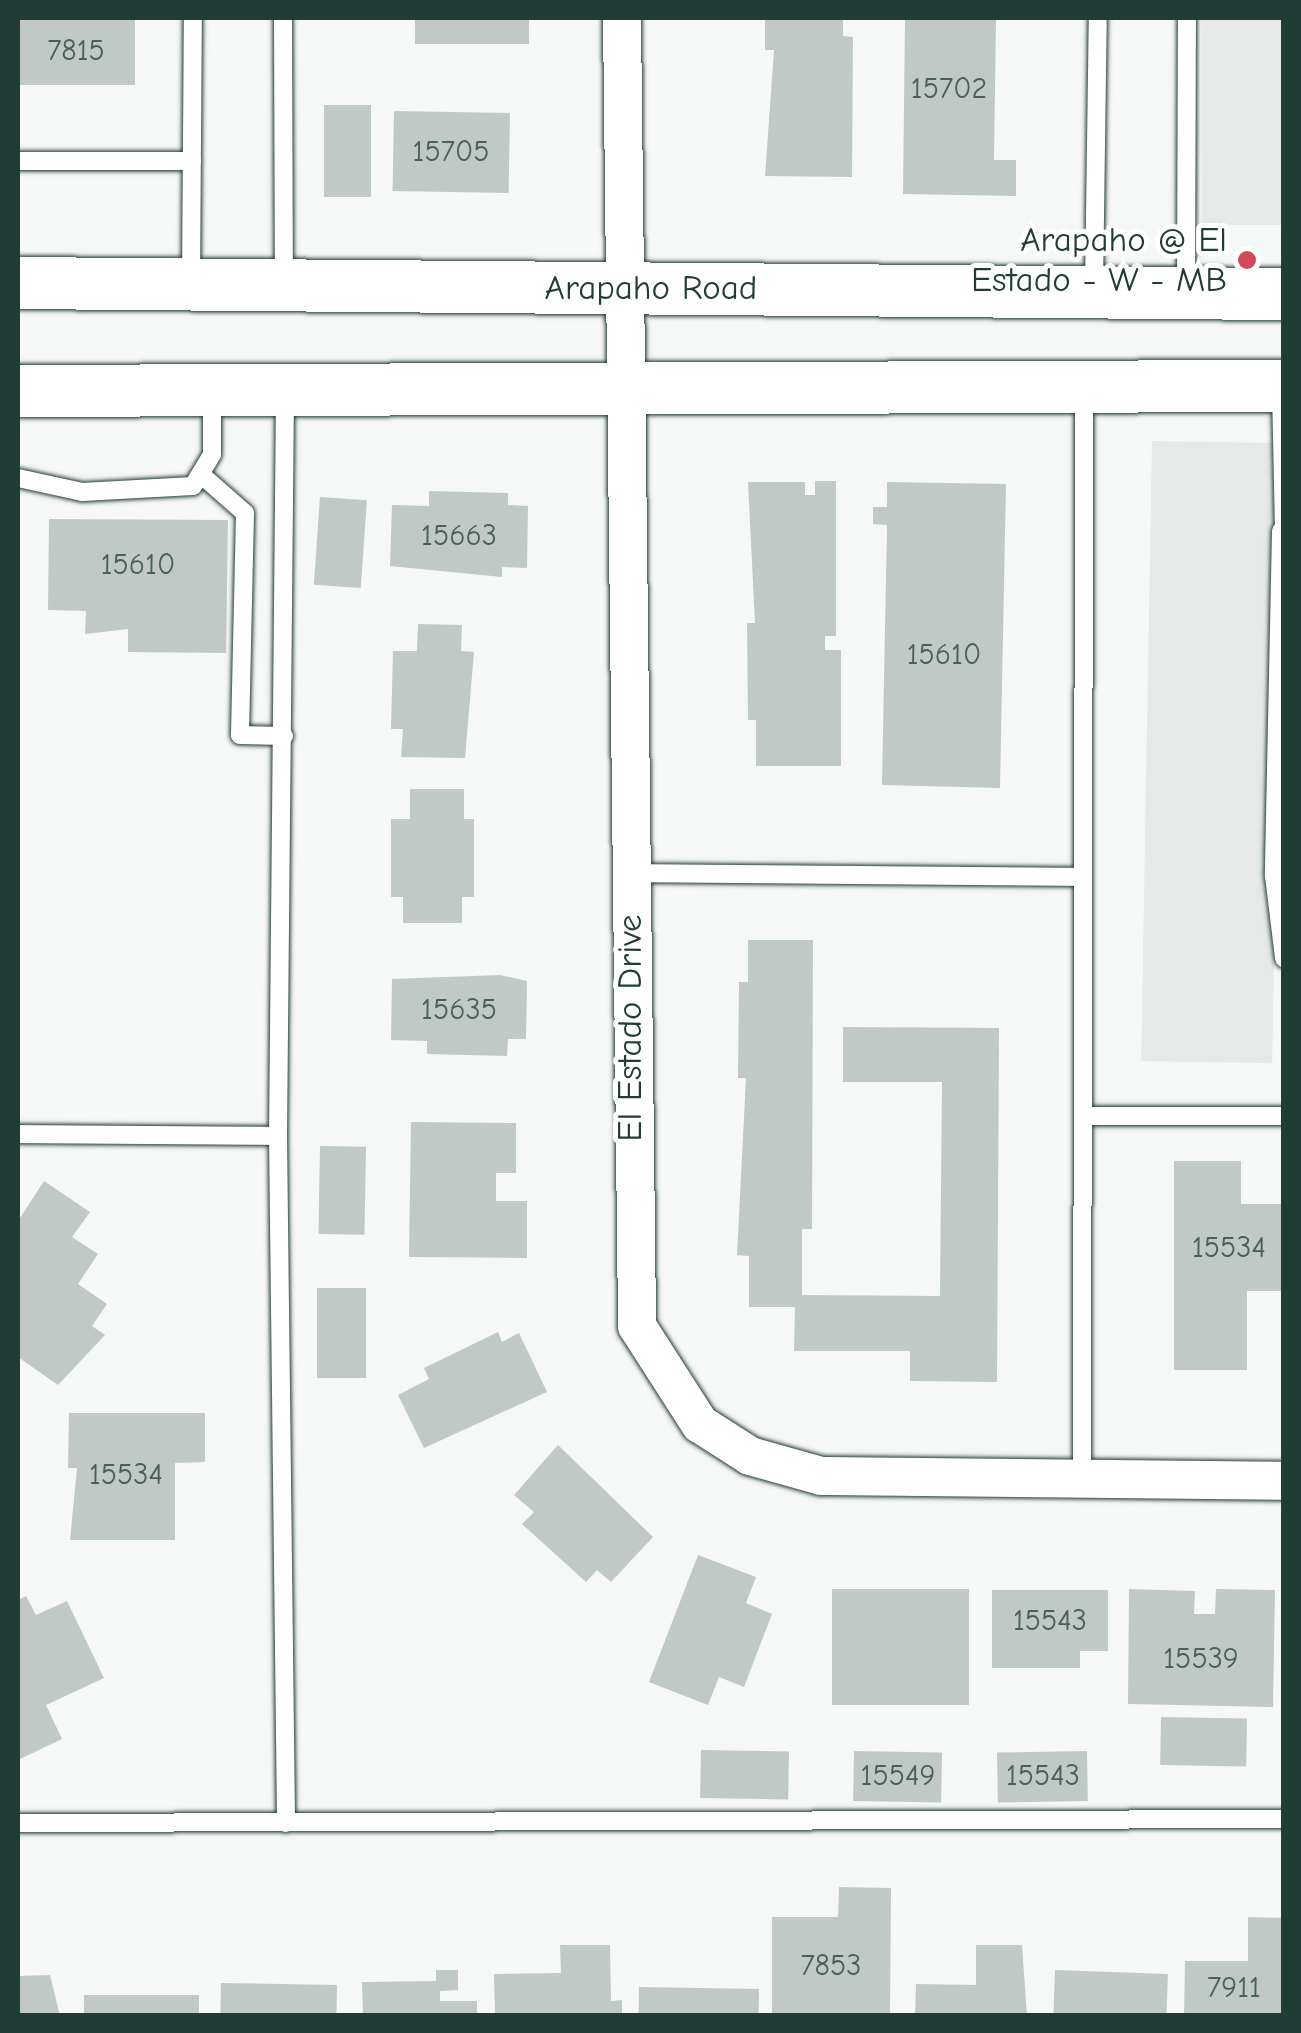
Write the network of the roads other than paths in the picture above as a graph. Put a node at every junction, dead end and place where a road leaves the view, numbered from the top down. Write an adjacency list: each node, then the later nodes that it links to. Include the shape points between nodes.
1 (193, 18): 7 (lane)
2 (283, 18): 10 (lane)
3 (622, 18): 11 (street, El Estado Drive)
4 (1098, 18): 12 (lane)
5 (1187, 18): 13 (lane)
6 (18, 161): 7 (lane)
7 (192, 161): 9 (lane)
8 (18, 283): 9 (main road, Arapaho Road)
9 (190, 284): 10 (main road, Arapaho Road)
10 (284, 285): 11 (main road, Arapaho Road)
11 (625, 288): 12 (main road, Arapaho Road); 20 (street, El Estado Drive)
12 (1094, 288): 13 (main road, Arapaho Road)
13 (1186, 290): 14 (main road, Arapaho Road)
14 (1284, 294)
15 (1283, 379): 16 (main road); 23 (lane)
16 (1084, 388): 20 (main road); 27 (lane)
17 (18, 391): 18 (main road)
18 (212, 393): 19 (main road); 22 (lane)
19 (285, 394): 20 (main road); 24 (lane)
20 (625, 394): 25 (street, El Estado Drive)
21 (18, 478): 22 (lane, via 82,492 180,491)
22 (204, 478): 24 (lane, via 246,514 240,735)
23 (1282, 531): 26 (lane)
24 (284, 736): 32 (lane)
25 (629, 872): 27 (lane); 33 (street, El Estado Drive, via 632,1290 637,1326 700,1424 750,1456 821,1476)
26 (1279, 876): 28 (lane)
27 (1082, 877): 29 (lane)
28 (1284, 958)
29 (1085, 1116): 30 (lane); 33 (lane)
30 (1284, 1116)
31 (18, 1134): 32 (lane)
32 (278, 1136): 37 (lane)
33 (1082, 1481): 34 (street, El Estado Drive)
34 (1284, 1481)
35 (1284, 1818): 37 (lane)
36 (18, 1824): 37 (lane)
37 (286, 1824)

